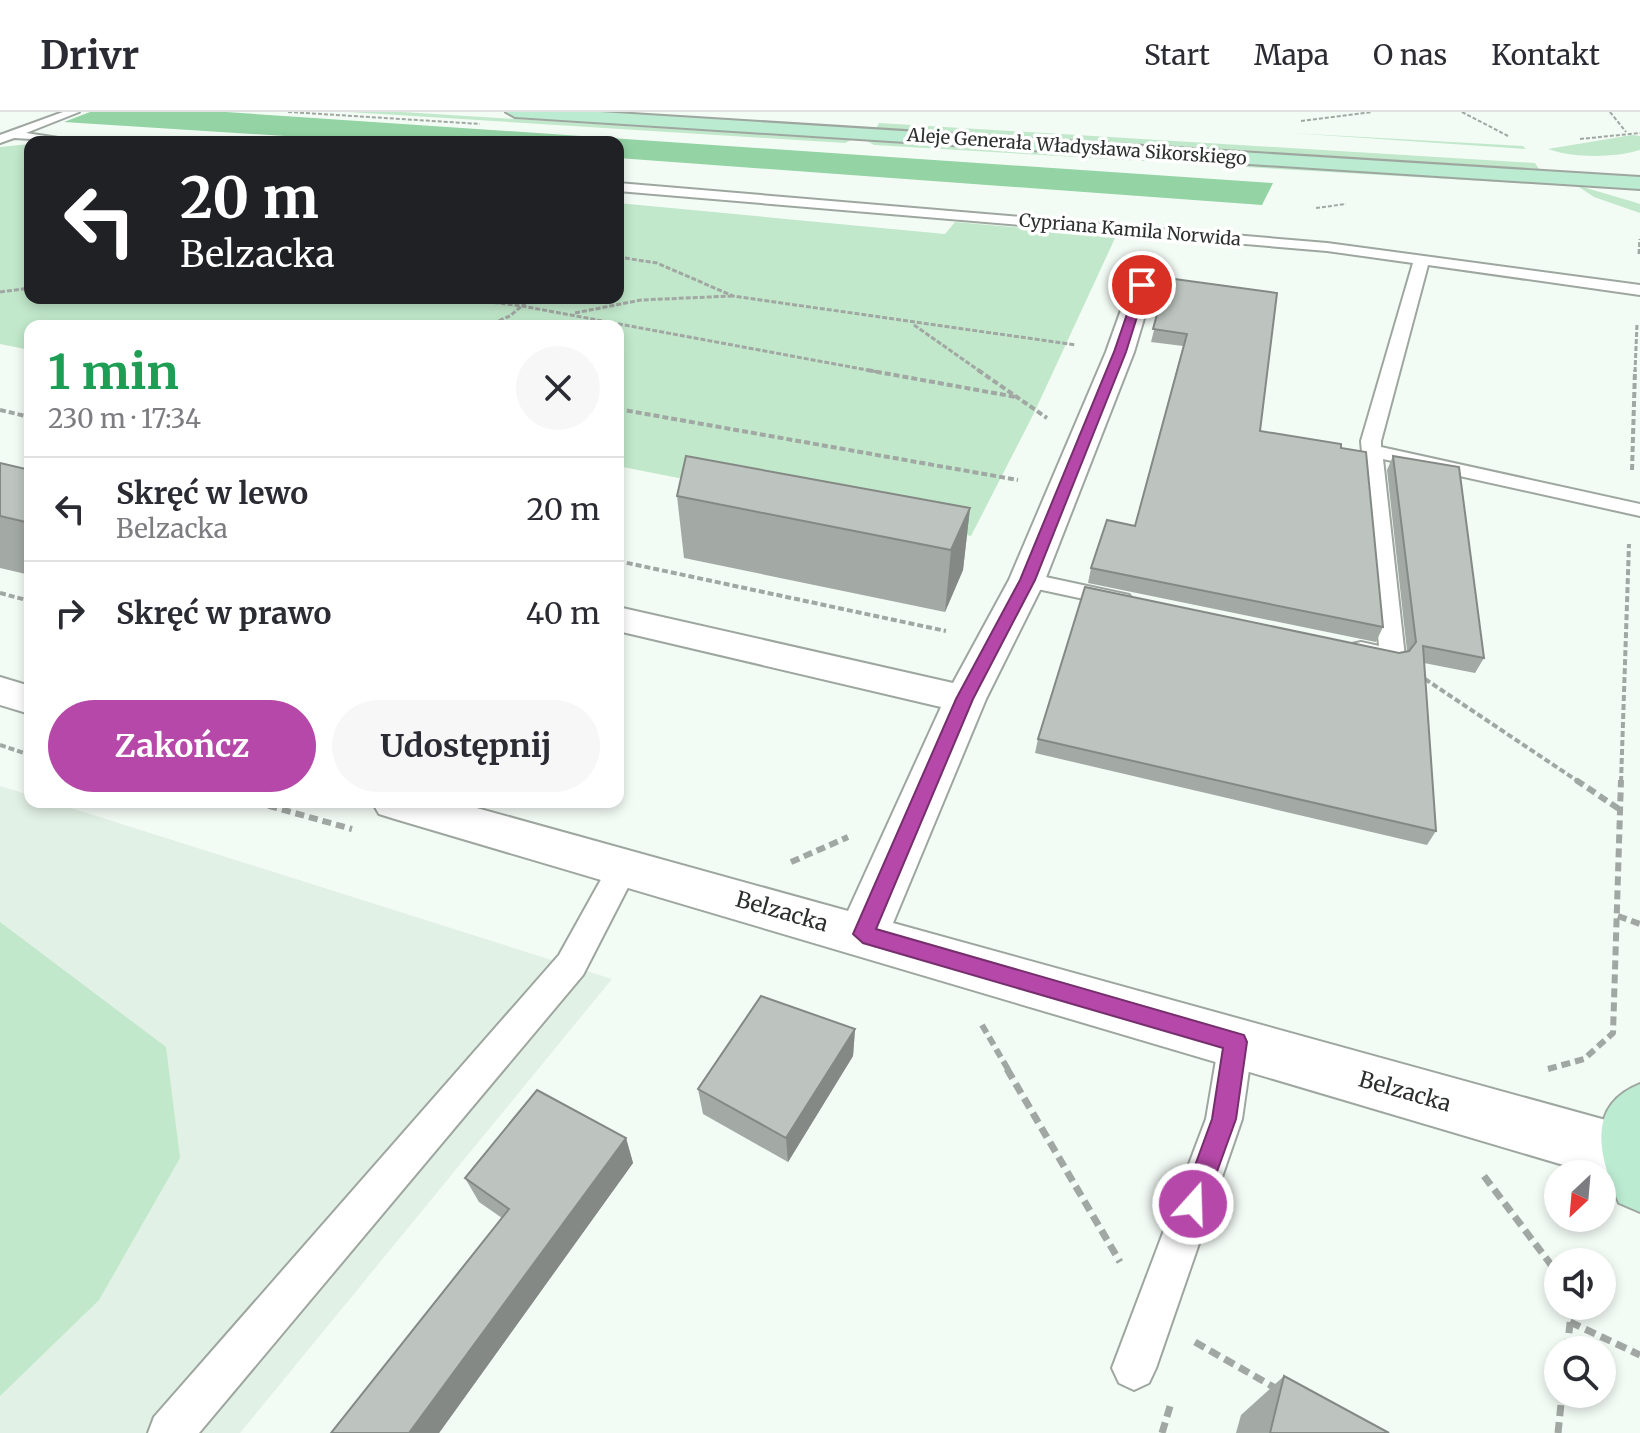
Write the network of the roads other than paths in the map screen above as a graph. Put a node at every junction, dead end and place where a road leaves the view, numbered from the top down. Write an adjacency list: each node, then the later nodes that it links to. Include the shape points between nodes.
1 (73, 112): 8 (lane)
2 (515, 112): 5 (main road, Aleje Generała Władysława Sikorskiego)
3 (811, 112): 4 (main road, Aleje Generała Władysława Sikorskiego); 5 (main road, via 794,123)
4 (921, 118)
5 (754, 127): 9 (main road, Aleje Generała Władysława Sikorskiego)
6 (1094, 129): 7 (main road, Aleje Generała Władysława Sikorskiego)
7 (1157, 133)
8 (5, 137)
9 (1640, 183)
10 (624, 188): 11 (lane, Cypriana Kamila Norwida)
11 (1420, 258): 13 (lane, Cypriana Kamila Norwida); 14 (lane)
12 (1142, 285): 16 (street, via 1115,366)
13 (1639, 290)
14 (1372, 451): 15 (lane); 19 (lane, via 1392,657)
15 (1635, 509)
16 (1027, 580): 17 (lane); 22 (street)
17 (1149, 606)
18 (624, 620): 22 (street)
19 (1347, 647)
20 (0, 691): 21 (street)
21 (24, 698)
22 (965, 699): 25 (street)
23 (416, 808): 24 (street, Belzacka)
24 (624, 866): 25 (street, Belzacka); 29 (lane, via 571,965)
25 (863, 934): 26 (street, Belzacka)
26 (1236, 1042): 27 (street, Belzacka); 28 (lane, via 1224,1119)
27 (1637, 1150)
28 (1134, 1368)
29 (170, 1433)

